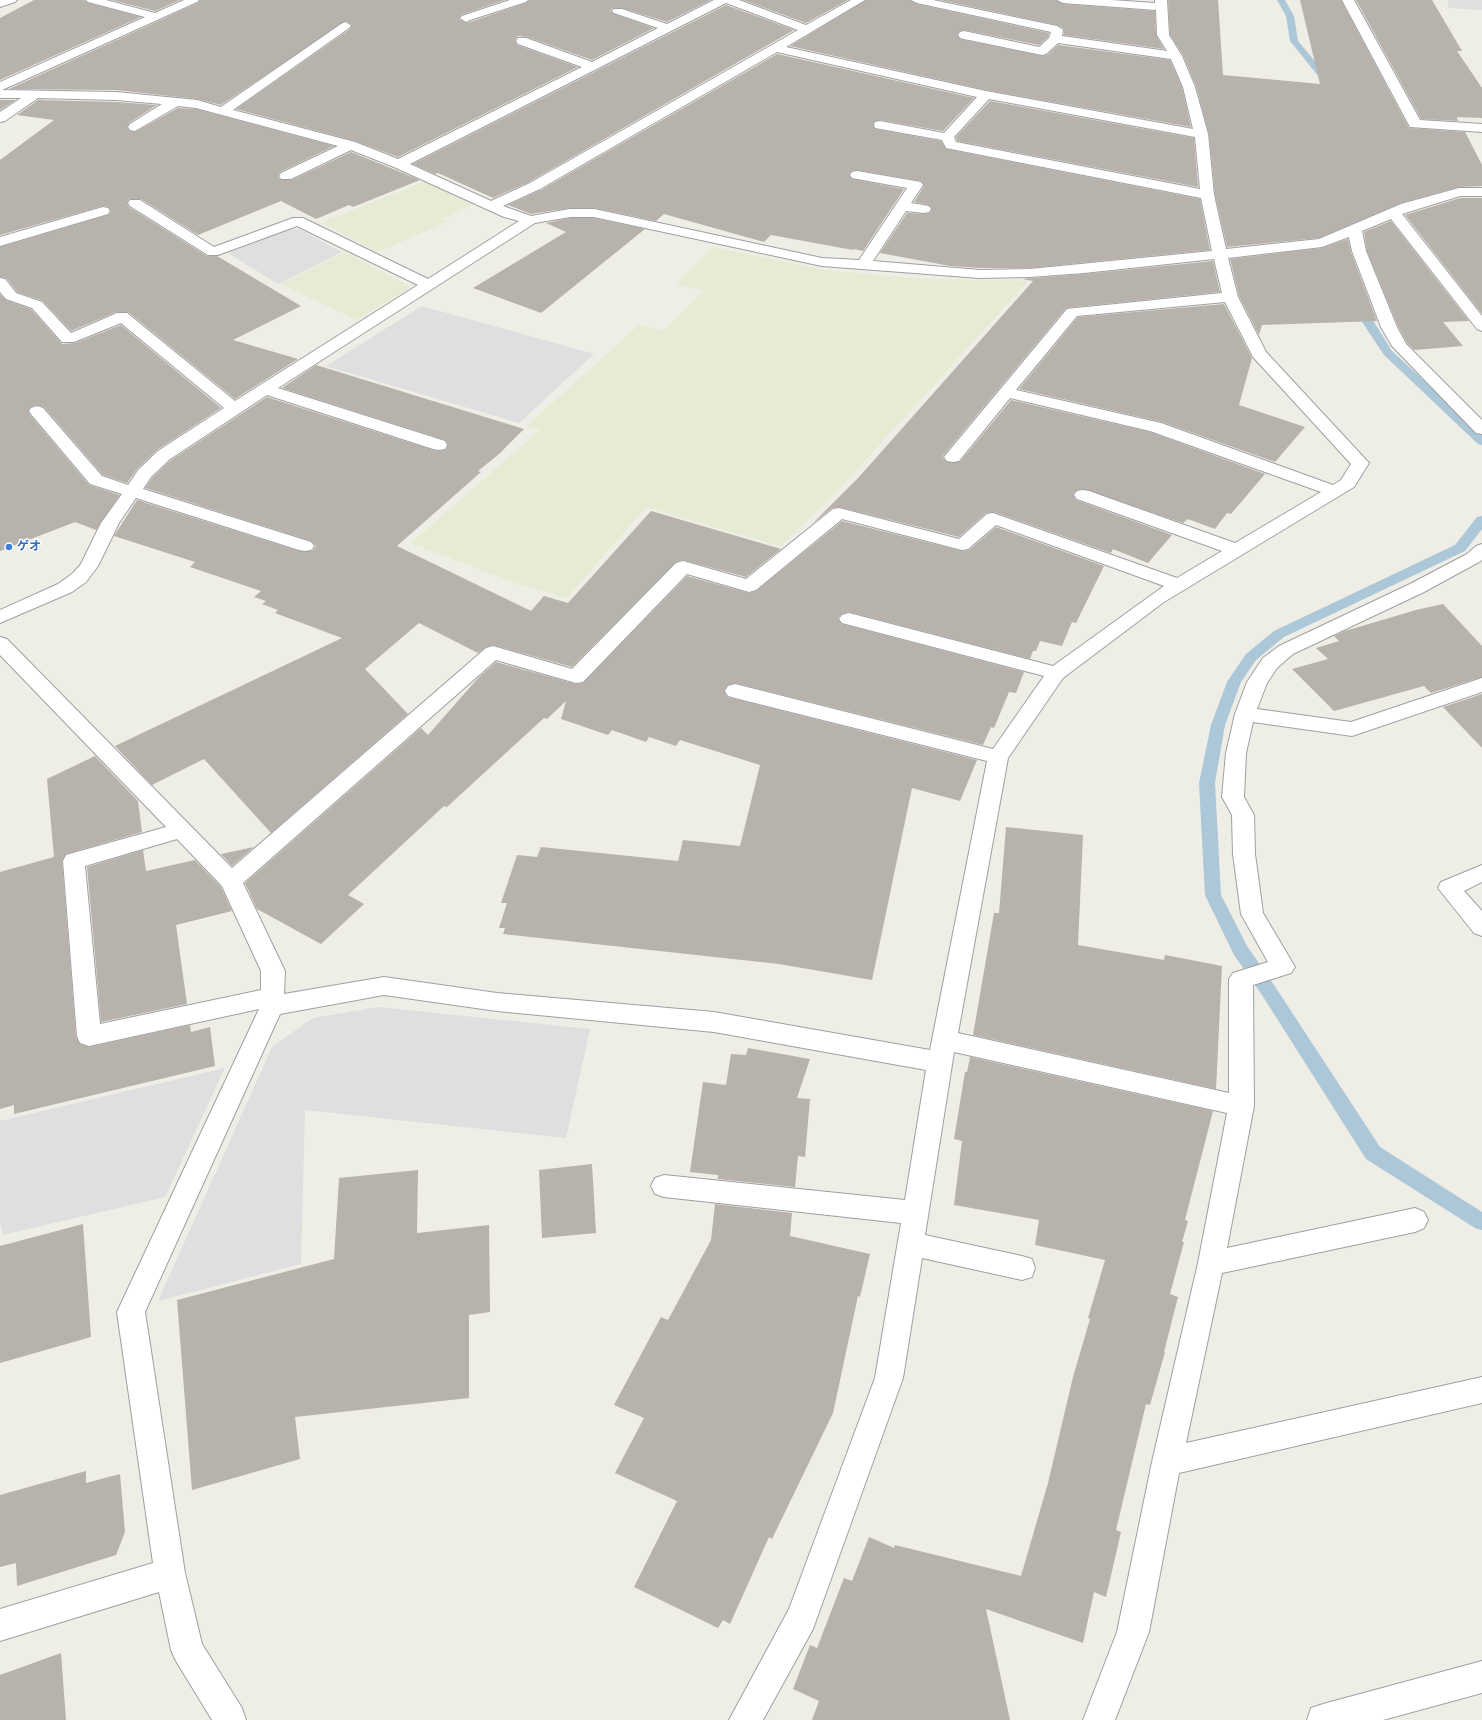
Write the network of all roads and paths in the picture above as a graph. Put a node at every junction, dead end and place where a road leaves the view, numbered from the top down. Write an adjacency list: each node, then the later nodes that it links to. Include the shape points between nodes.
1 (11, 0): 11 (street)
2 (92, 0): 14 (street)
3 (193, 0): 14 (street)
4 (723, 0): 17 (street)
5 (728, 0): 18 (street)
6 (859, 0): 18 (street)
7 (917, 0): 20 (street, via 1057,30)
8 (1063, 0): 12 (street)
9 (1348, 0): 34 (street, via 1415,124)
10 (514, 1): 15 (street)
11 (0, 4)
12 (1160, 4): 23 (street, via 1163,35)
13 (618, 11): 17 (street)
14 (155, 16): 25 (street)
15 (466, 18)
16 (345, 26): 30 (street)
17 (668, 28): 24 (street)
18 (805, 29): 22 (street)
19 (964, 36): 20 (street, via 1042,51)
20 (1055, 39): 23 (street)
21 (522, 41): 24 (street)
22 (775, 48): 28 (street); 44 (street, via 535,186)
23 (1176, 56): 35 (street, via 1189,87)
24 (592, 66): 38 (street)
25 (0, 87)
26 (0, 94): 27 (street)
27 (36, 94): 29 (street, via 116,96); 31 (street)
28 (986, 96): 35 (street); 36 (street)
29 (175, 102): 30 (street, via 197,104); 33 (street)
30 (223, 111): 37 (street)
31 (0, 118)
32 (880, 125): 36 (street)
33 (135, 127)
34 (1482, 128)
35 (1201, 134): 42 (street)
36 (947, 137): 42 (street, via 951,145)
37 (350, 145): 38 (street); 40 (street)
38 (399, 164): 44 (street)
39 (857, 175): 45 (street, via 916,186)
40 (286, 176)
41 (1482, 192): 48 (street, via 1459,192)
42 (1207, 196): 52 (street)
43 (135, 204): 55 (street, via 213,252 298,221)
44 (491, 206): 49 (street)
45 (902, 206): 46 (street); 53 (street)
46 (924, 209)
47 (103, 211): 51 (street)
48 (1393, 212): 50 (street); 57 (street)
49 (531, 220): 53 (street, via 570,213 594,213 822,262); 55 (street)
50 (1355, 229): 52 (street, via 1322,243); 62 (street, via 1359,251 1389,327 1400,346)
51 (0, 242)
52 (1220, 254): 53 (street, via 1084,270 1030,273 980,274); 56 (street)
53 (863, 265)
54 (0, 282): 60 (street, via 10,296 37,305 68,339 122,316)
55 (429, 285): 58 (street)
56 (1230, 297): 59 (street, via 1072,312); 65 (street, via 1259,354 1360,463 1348,483)
57 (1482, 326)
58 (265, 389): 60 (street); 63 (street)
59 (1007, 393): 64 (street); 65 (street, via 1155,427)
60 (234, 408): 66 (street, via 164,455)
61 (37, 412): 66 (street, via 96,480)
62 (1482, 429)
63 (439, 445)
64 (953, 457)
65 (1334, 491): 69 (street)
66 (132, 492): 68 (street); 72 (street, via 110,523 89,566 79,578 65,588)
67 (1083, 495): 69 (street)
68 (305, 546)
69 (1237, 550): 71 (street)
70 (1482, 550): 78 (street, via 1473,558 1417,588 1286,650 1270,663 1257,682)
71 (1179, 585): 75 (street, via 1157,598); 82 (street, via 993,518 962,545 839,513 749,586 683,568 576,677 493,652)
72 (0, 617)
73 (849, 619): 75 (street)
74 (0, 643): 80 (street)
75 (1056, 673): 79 (street)
76 (1482, 685): 78 (street, via 1352,729)
77 (735, 691): 79 (street)
78 (1244, 714): 86 (street, via 1236,752 1233,797 1243,815 1244,854 1252,914 1283,967 1241,980)
79 (998, 757): 85 (street)
80 (182, 830): 82 (street); 84 (street, via 74,861 89,1036)
81 (1482, 873): 83 (street, via 1449,888)
82 (232, 881): 84 (street, via 273,971)
83 (1482, 927)
84 (273, 1002): 85 (street, via 384,986 497,1002 714,1022); 95 (street, via 131,1312)
85 (942, 1051): 86 (street); 88 (street)
86 (1241, 1106): 91 (street)
87 (664, 1186): 88 (street)
88 (916, 1213): 90 (street)
89 (1415, 1220): 91 (street)
90 (911, 1244): 92 (street); 99 (street, via 889,1378 802,1618)
91 (1211, 1263): 94 (street)
92 (1022, 1268)
93 (1482, 1390): 94 (street)
94 (1167, 1462): 100 (street, via 1133,1632)
95 (170, 1572): 96 (street); 98 (street, via 187,1650)
96 (0, 1625)
97 (1482, 1677): 101 (street)
98 (230, 1720)
99 (745, 1720)
100 (1099, 1720)
101 (1323, 1720)

